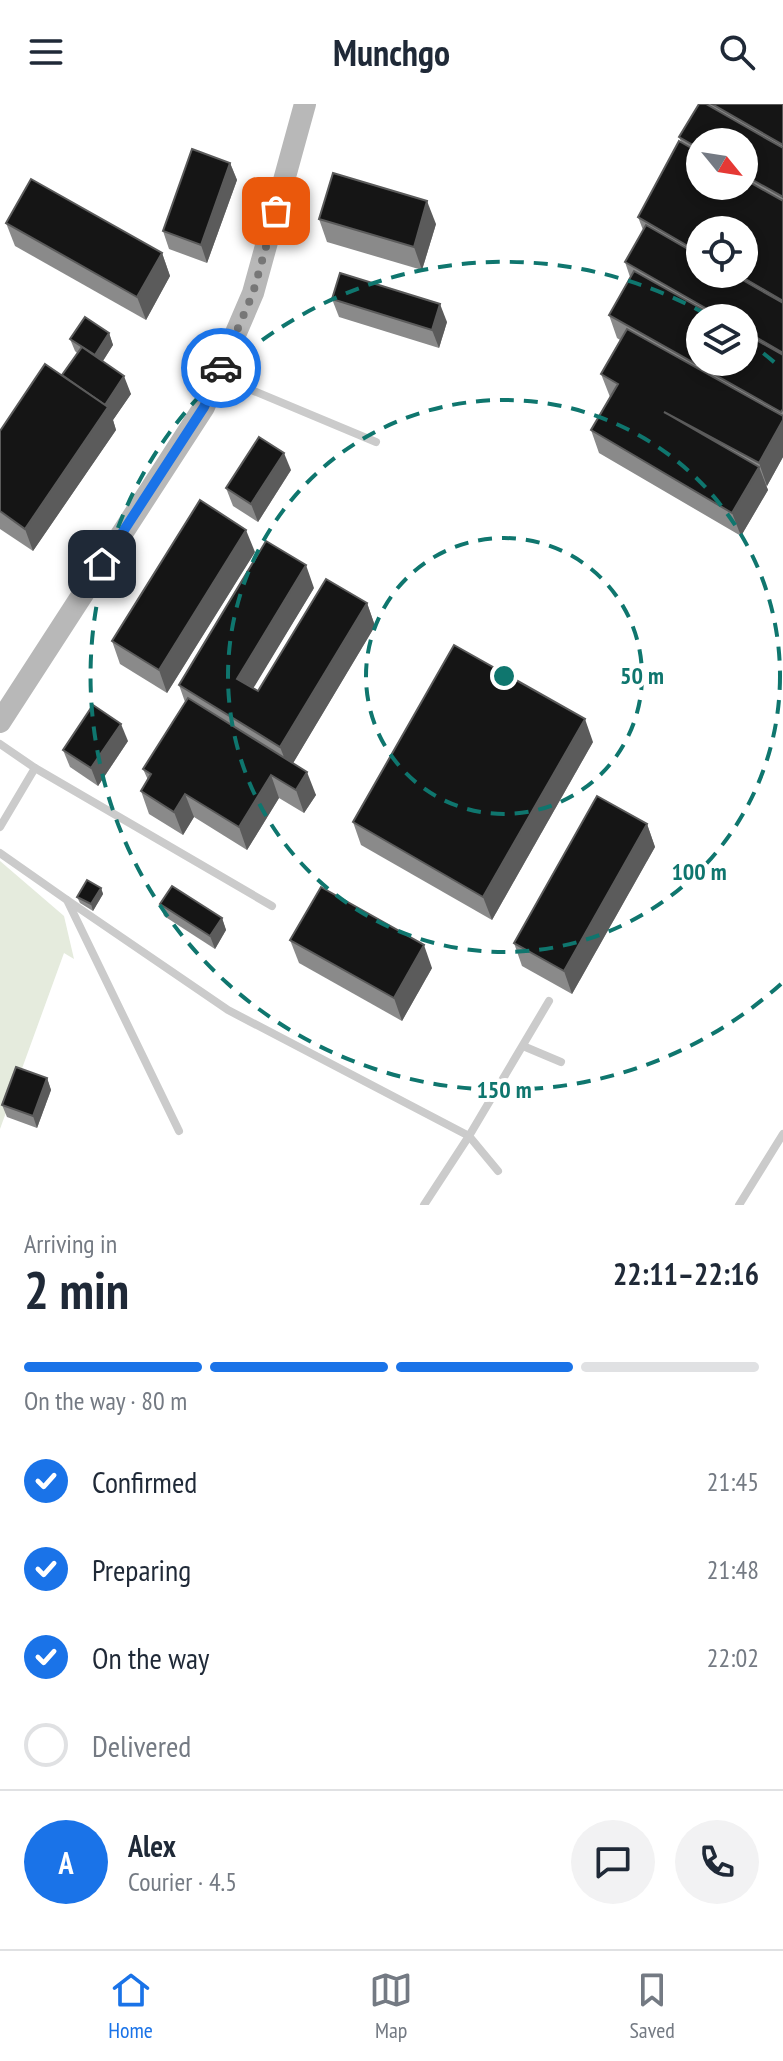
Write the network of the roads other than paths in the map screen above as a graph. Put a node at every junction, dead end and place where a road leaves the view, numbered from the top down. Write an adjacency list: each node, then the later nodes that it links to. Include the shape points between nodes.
1 (305, 104): 2 (main road, via 253,293)
2 (218, 375): 3 (lane); 4 (main road, via 204,407)
3 (376, 442)
4 (0, 722)
5 (0, 744): 6 (lane)
6 (35, 768): 7 (lane); 10 (lane)
7 (0, 827)
8 (0, 853): 9 (lane)
9 (67, 900): 14 (lane); 16 (lane, via 228,1010)
10 (272, 906)
11 (549, 1001): 12 (lane)
12 (523, 1046): 13 (lane); 16 (lane)
13 (561, 1062)
14 (179, 1131)
15 (783, 1134): 19 (lane)
16 (469, 1136): 17 (lane); 18 (lane)
17 (498, 1171)
18 (424, 1205)
19 (739, 1205)

